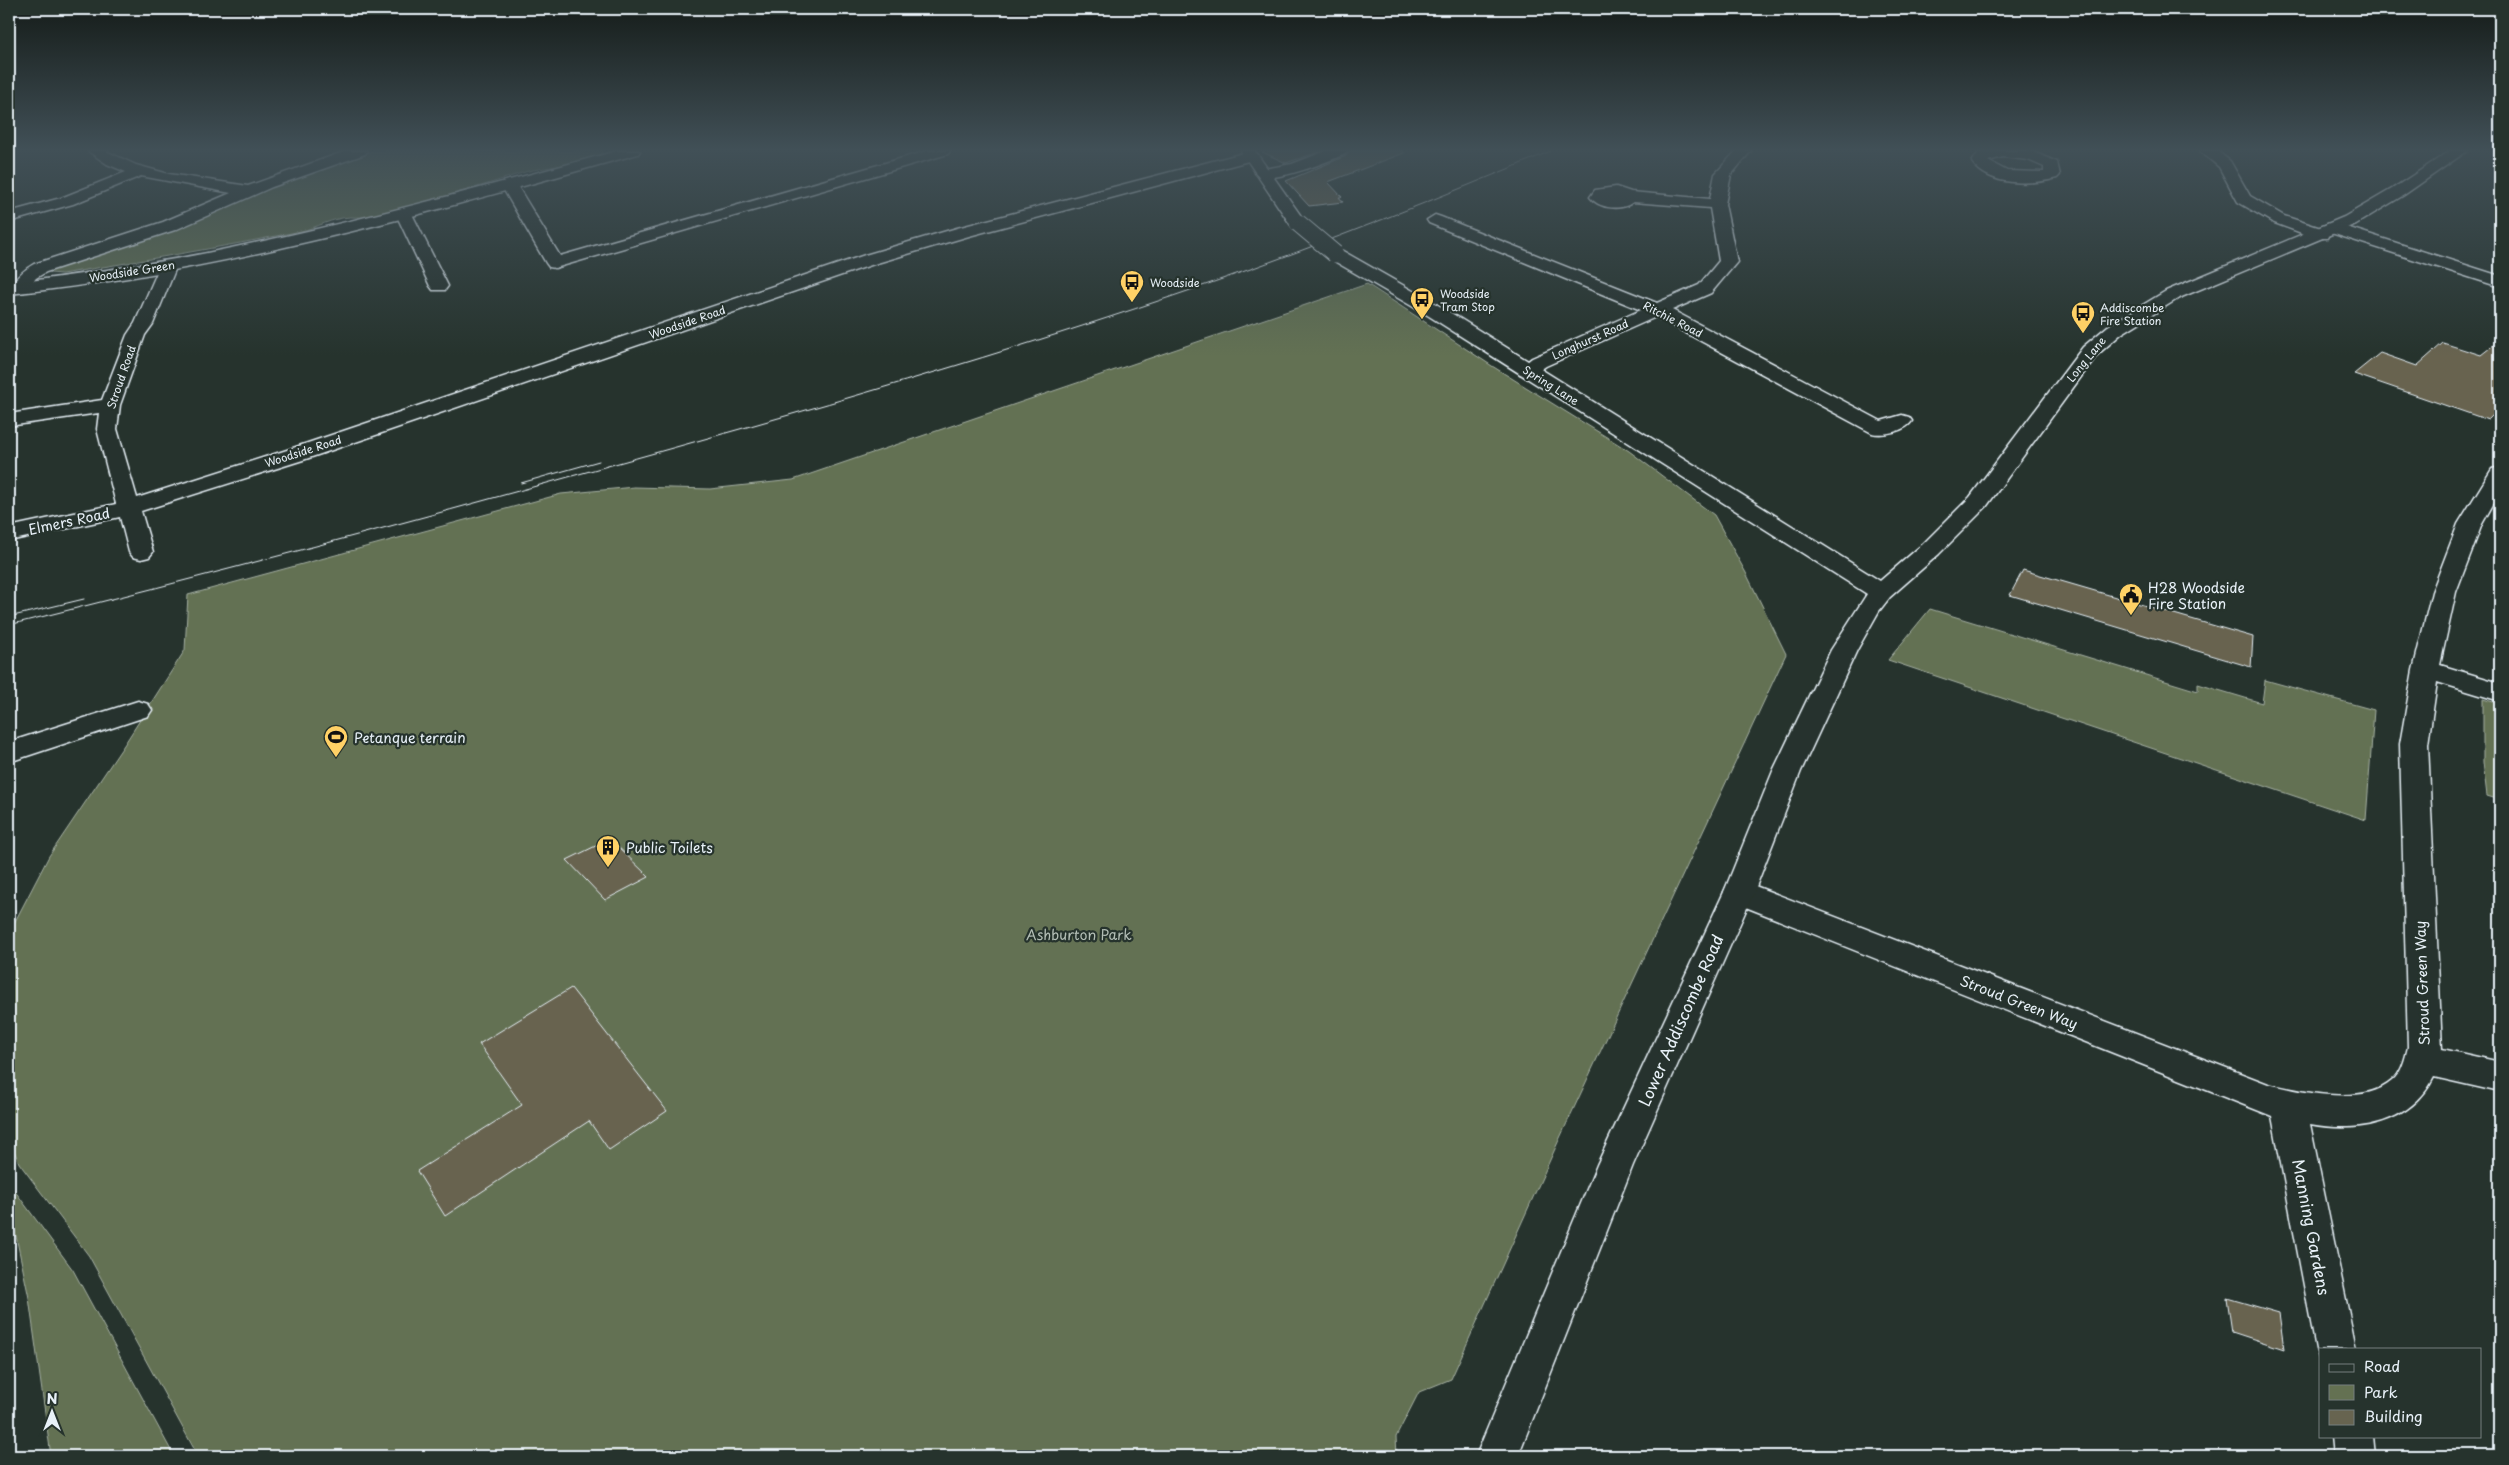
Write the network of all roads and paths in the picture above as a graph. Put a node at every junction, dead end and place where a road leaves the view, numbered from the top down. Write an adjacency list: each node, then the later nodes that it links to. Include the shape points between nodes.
1 (184, 219): 16 (street, Woodside Green, via 40,268)
2 (379, 219): 13 (street, Woodside Green)
3 (407, 219): 15 (street)
4 (529, 219): 5 (street, via 555,263)
5 (699, 219)
6 (1009, 219): 24 (street, Woodside Road, via 870,259)
7 (1295, 219): 18 (street, Spring Lane, bridge, via 1335,254 1436,312)
8 (1720, 219): 17 (street, Longhurst Road, via 1728,262 1705,290)
9 (2279, 219): 12 (street)
10 (2351, 219): 12 (street, Long Lane)
11 (1435, 220): 17 (street, Ritchie Road)
12 (2327, 231): 14 (street); 27 (street, Long Lane, via 2148,307 2106,335 1978,502)
13 (168, 265): 16 (street, Woodside Green); 19 (street, Stroud Road, via 144,324 136,335)
14 (2500, 282)
15 (439, 286)
16 (14, 288)
17 (1658, 310): 18 (street, Longhurst Road); 21 (street, Ritchie Road, via 1879,429)
18 (1527, 370): 27 (street, Spring Lane)
19 (110, 405): 20 (street); 24 (street, Stroud Road, via 107,429)
20 (9, 420)
21 (1902, 421)
22 (2500, 474): 23 (street, Stroud Green Way)
23 (2492, 501): 28 (street, Stroud Green Way, via 2470,524 2444,592)
24 (129, 508): 25 (street, Elmers Road); 26 (street, Stroud Road)
25 (9, 534)
26 (141, 552)
27 (1881, 592): 32 (street, Lower Addiscombe Road, via 1844,650 1799,745)
28 (2426, 670): 29 (street); 33 (street, Stroud Green Way, via 2414,744)
29 (2500, 692)
30 (138, 710): 31 (street)
31 (9, 752)
32 (1739, 892): 35 (street, Stroud Green Way); 38 (street, Lower Addiscombe Road, via 1615,1165)
33 (2424, 1060): 34 (street); 35 (street, Stroud Green Way, via 2417,1078 2405,1092 2389,1103 2369,1110 2322,1111)
34 (2500, 1077)
35 (2288, 1105): 36 (street, Manning Gardens)
36 (2336, 1348)
37 (2352, 1438): 39 (street)
38 (1497, 1456)
39 (2354, 1456)

